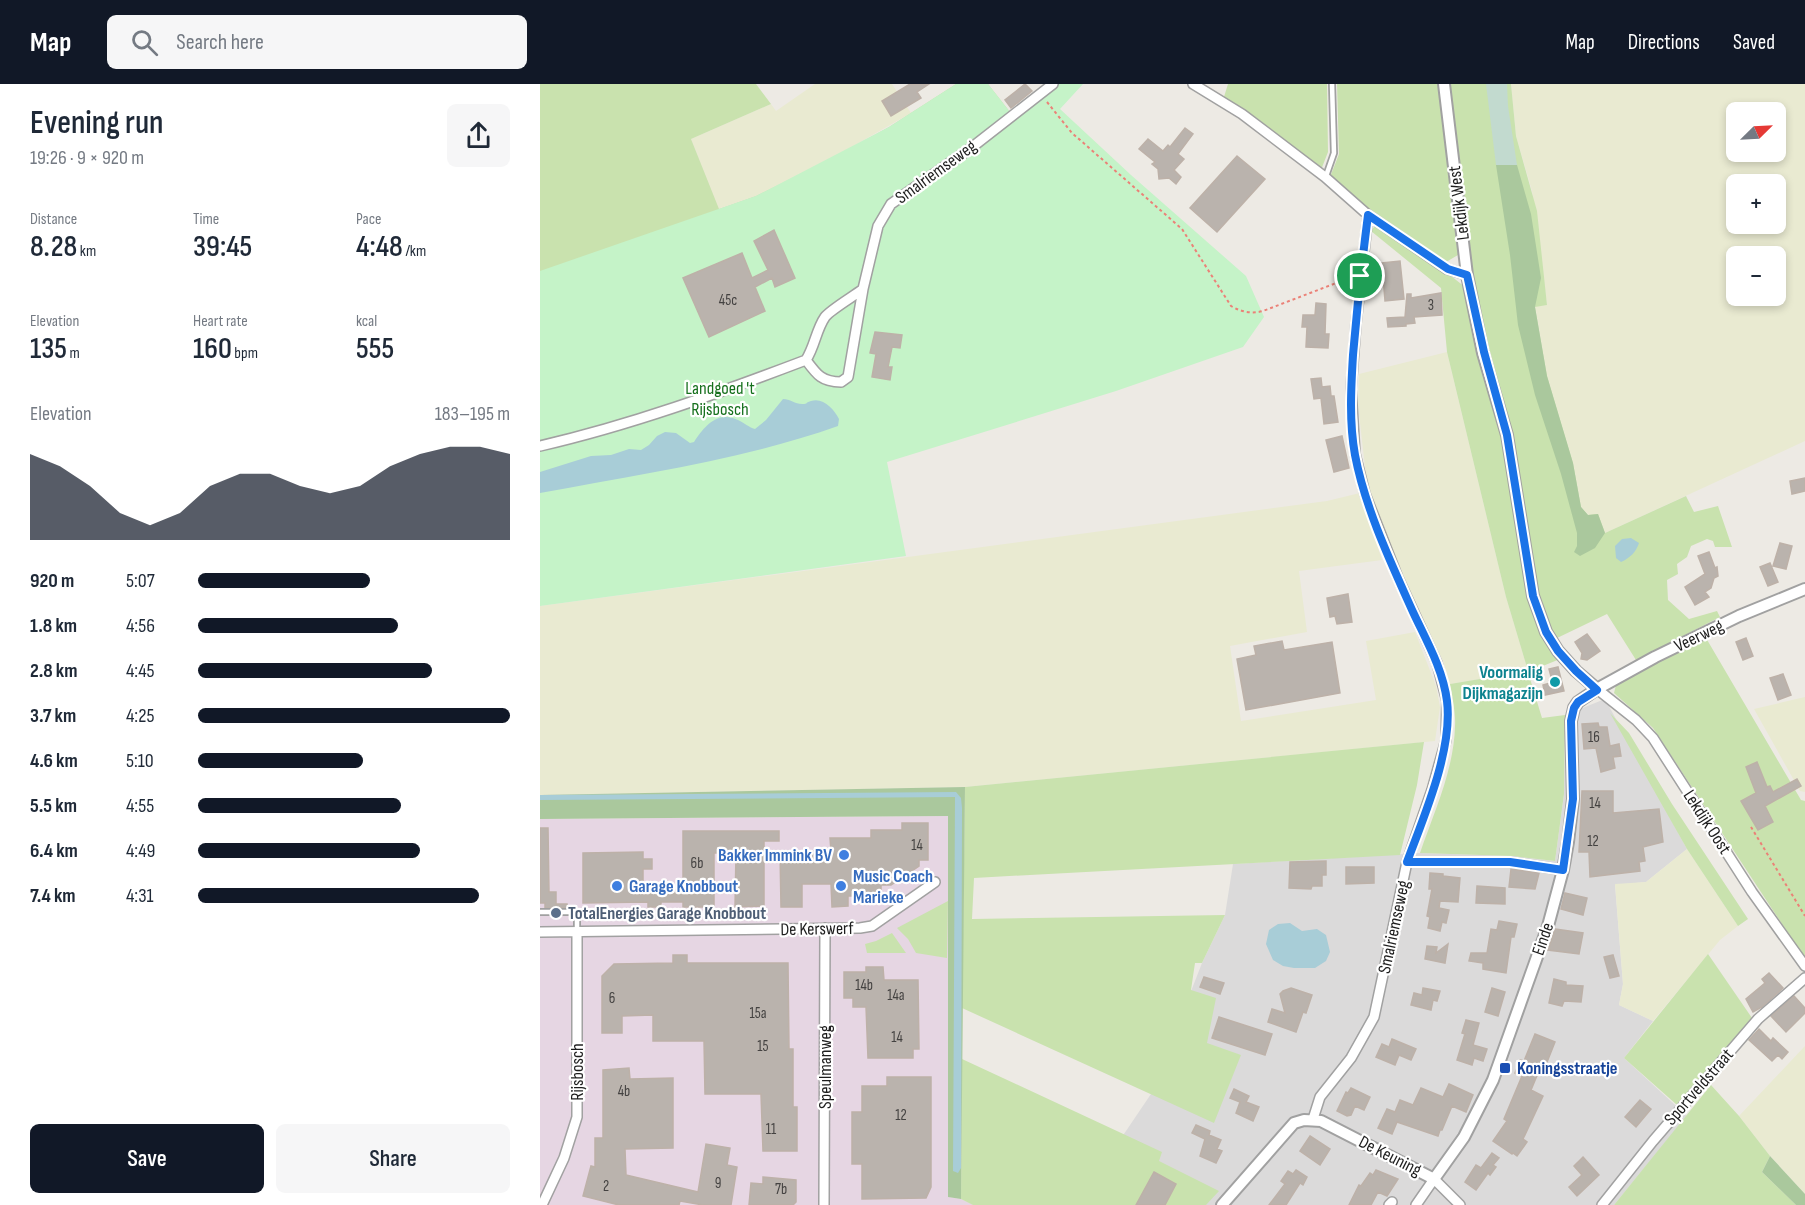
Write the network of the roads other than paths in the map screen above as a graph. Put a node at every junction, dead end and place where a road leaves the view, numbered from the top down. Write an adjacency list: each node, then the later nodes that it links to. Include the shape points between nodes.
1 (1053, 84): 8 (street, Smalriemseweg, via 891,204 878,226)
2 (1193, 84): 5 (street, via 1242,114)
3 (1332, 84): 5 (lane, via 1334,153)
4 (1444, 84): 7 (street, Lekdijk West)
5 (1325, 177): 6 (street)
6 (1368, 215): 7 (street, via 1448,269); 15 (street, Smalriemseweg, via 1351,389 1355,454 1365,494 1437,663 1447,701 1446,740)
7 (1467, 275): 14 (street, Lekdijk West, via 1507,435 1536,604 1558,651)
8 (863, 289): 9 (street); 10 (street, Smalriemseweg)
9 (840, 306): 10 (street); 11 (street, via 826,315)
10 (858, 319): 11 (street, Smalriemseweg, via 845,380 827,382)
11 (806, 360): 12 (street, via 734,388)
12 (540, 446)
13 (1805, 590): 14 (street, Veerweg, via 1704,633)
14 (1597, 690): 16 (street, Einde, via 1578,702 1571,721 1573,799); 22 (street, Lekdijk Oost, via 1653,738 1752,892)
15 (1407, 862): 16 (street, via 1510,862); 24 (street, Smalriemseweg, via 1374,1017 1351,1058 1320,1097)
16 (1563, 870): 25 (street, Einde, via 1548,926 1493,1080 1464,1137)
17 (935, 882): 19 (street, De Kerswerf, via 872,926)
18 (540, 912): 21 (lane, via 577,912)
19 (825, 928): 21 (street, De Kerswerf); 27 (street, Speulmanweg)
20 (540, 932): 21 (street, De Kerswerf)
21 (577, 933): 26 (street, Rijsbosch, via 578,1117)
22 (1805, 966)
23 (1805, 978): 31 (street, Sportveldstraat, via 1758,1019)
24 (1313, 1119): 25 (street, De Keuning); 28 (street, via 1294,1123)
25 (1434, 1179): 29 (street); 30 (street, De Keuning)
26 (542, 1205)
27 (824, 1205)
28 (1222, 1205)
29 (1416, 1205)
30 (1460, 1205)
31 (1602, 1205)

